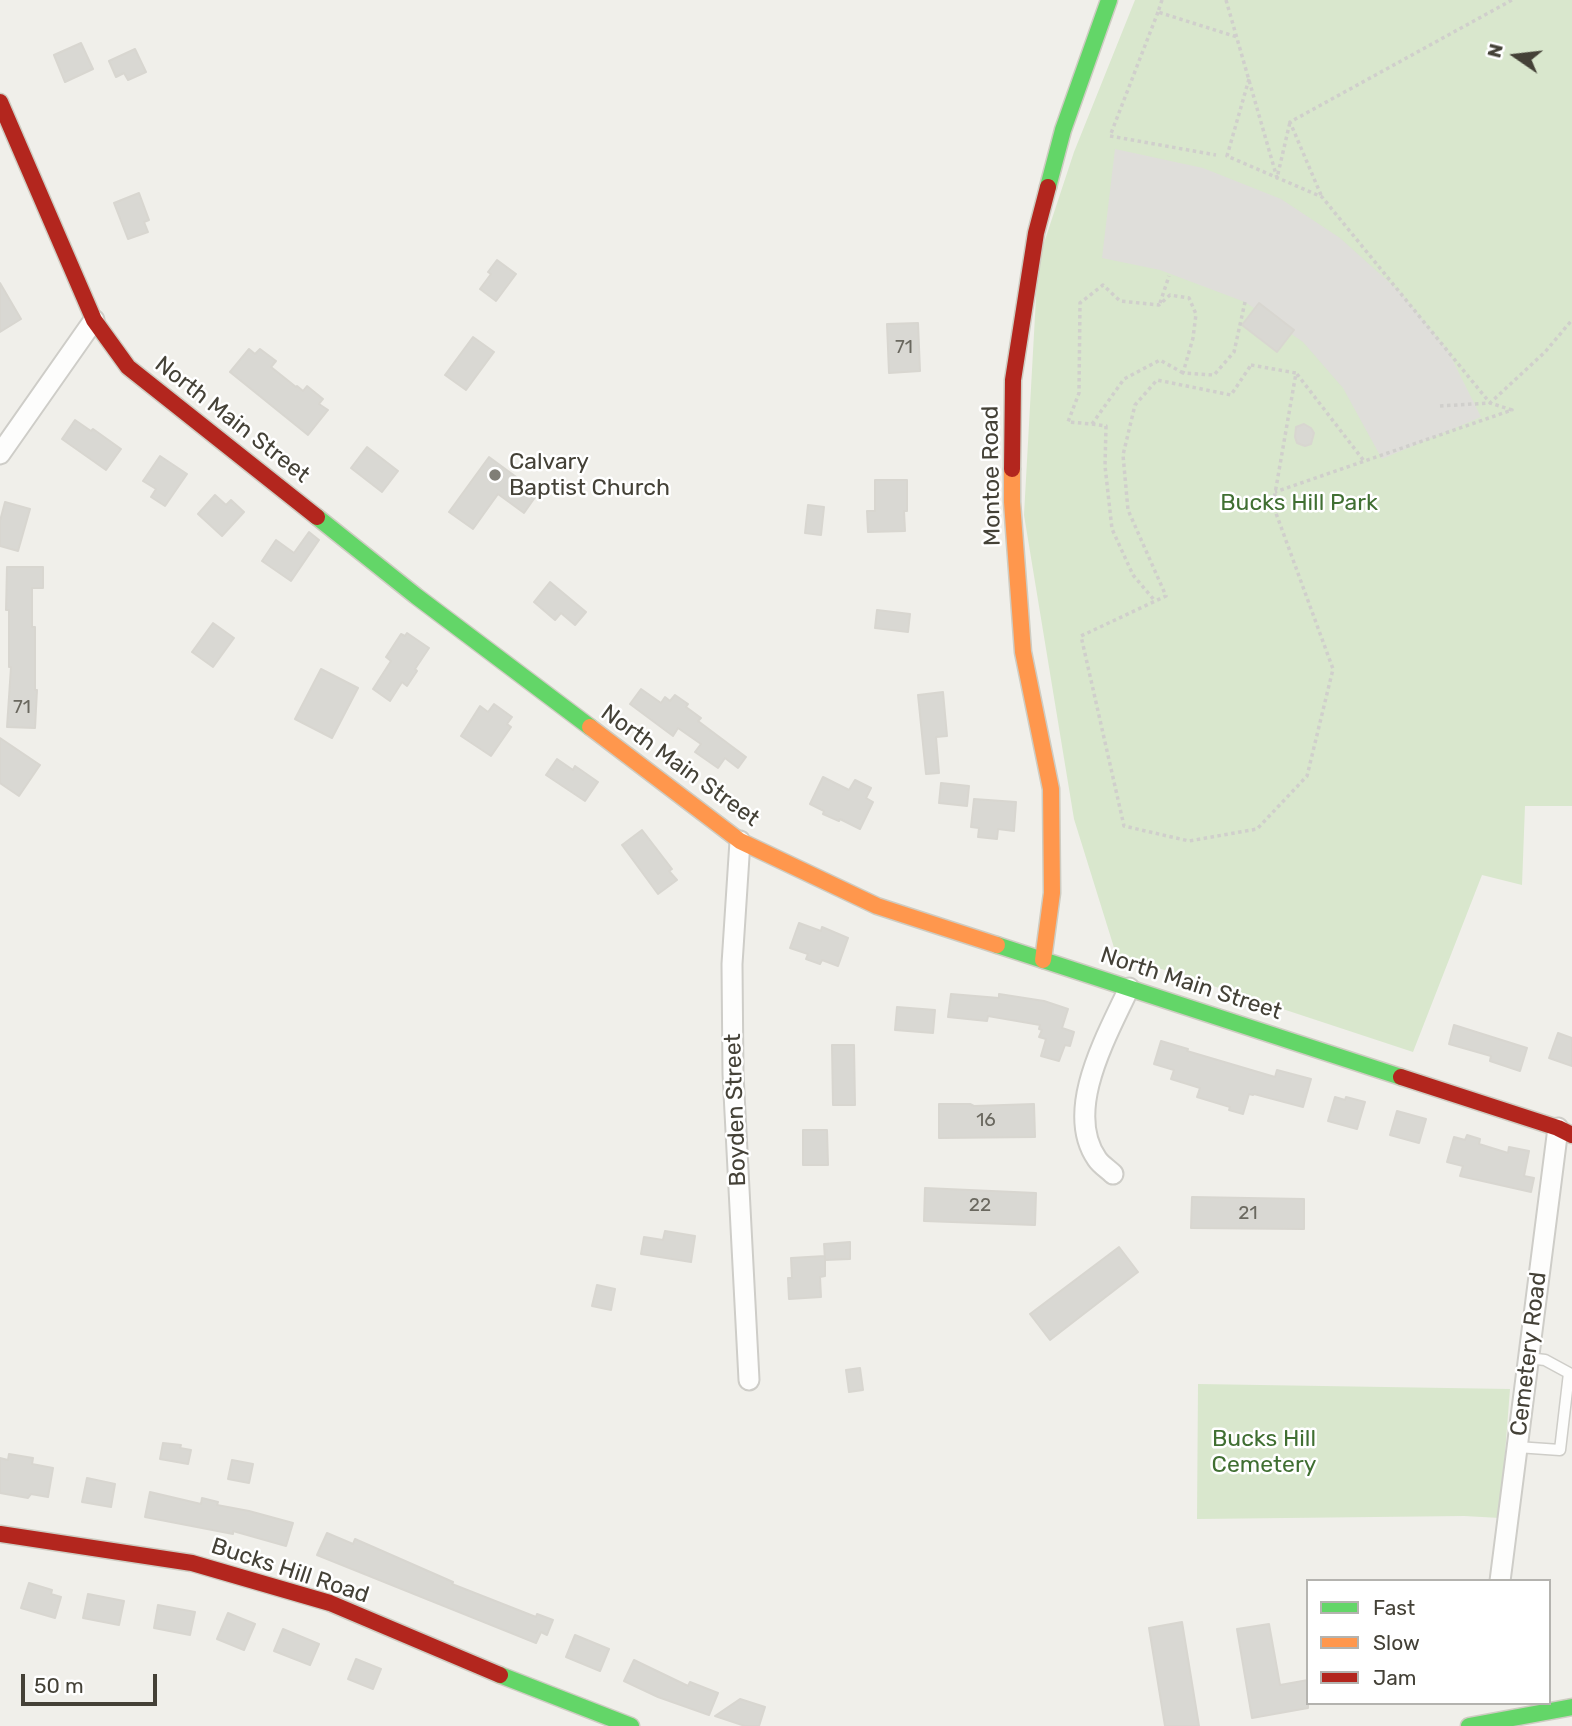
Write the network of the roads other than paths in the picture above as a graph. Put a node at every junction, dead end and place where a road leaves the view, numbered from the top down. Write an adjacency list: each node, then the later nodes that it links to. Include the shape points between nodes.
1 (1109, 0): 6 (main road, Montoe Road, via 1063,130 1036,233 1013,380 1012,502 1023,652 1051,789 1052,893)
2 (0, 102): 3 (main road, North Main Street)
3 (94, 320): 4 (street); 5 (main road, North Main Street, via 128,367 416,596)
4 (0, 454)
5 (740, 841): 6 (main road, North Main Street, via 877,906); 11 (street, Boyden Street, via 732,964 733,1074)
6 (1043, 960): 7 (main road, North Main Street)
7 (1129, 988): 8 (main road, North Main Street); 9 (street, via 1101,1048 1085,1098 1086,1135 1097,1159)
8 (1565, 1132): 10 (street, Cemetery Road)
9 (1113, 1174)
10 (1528, 1358): 12 (street, Cemetery Road); 12 (lane, via 1545,1360 1569,1373 1560,1450)
11 (749, 1380)
12 (1517, 1447): 14 (street, Cemetery Road)
13 (0, 1534): 18 (main road, Bucks Hill Road, via 192,1563 330,1603)
14 (1500, 1579)
15 (1483, 1705): 17 (street)
16 (1567, 1714): 17 (main road)
17 (1475, 1725)
18 (631, 1726)

